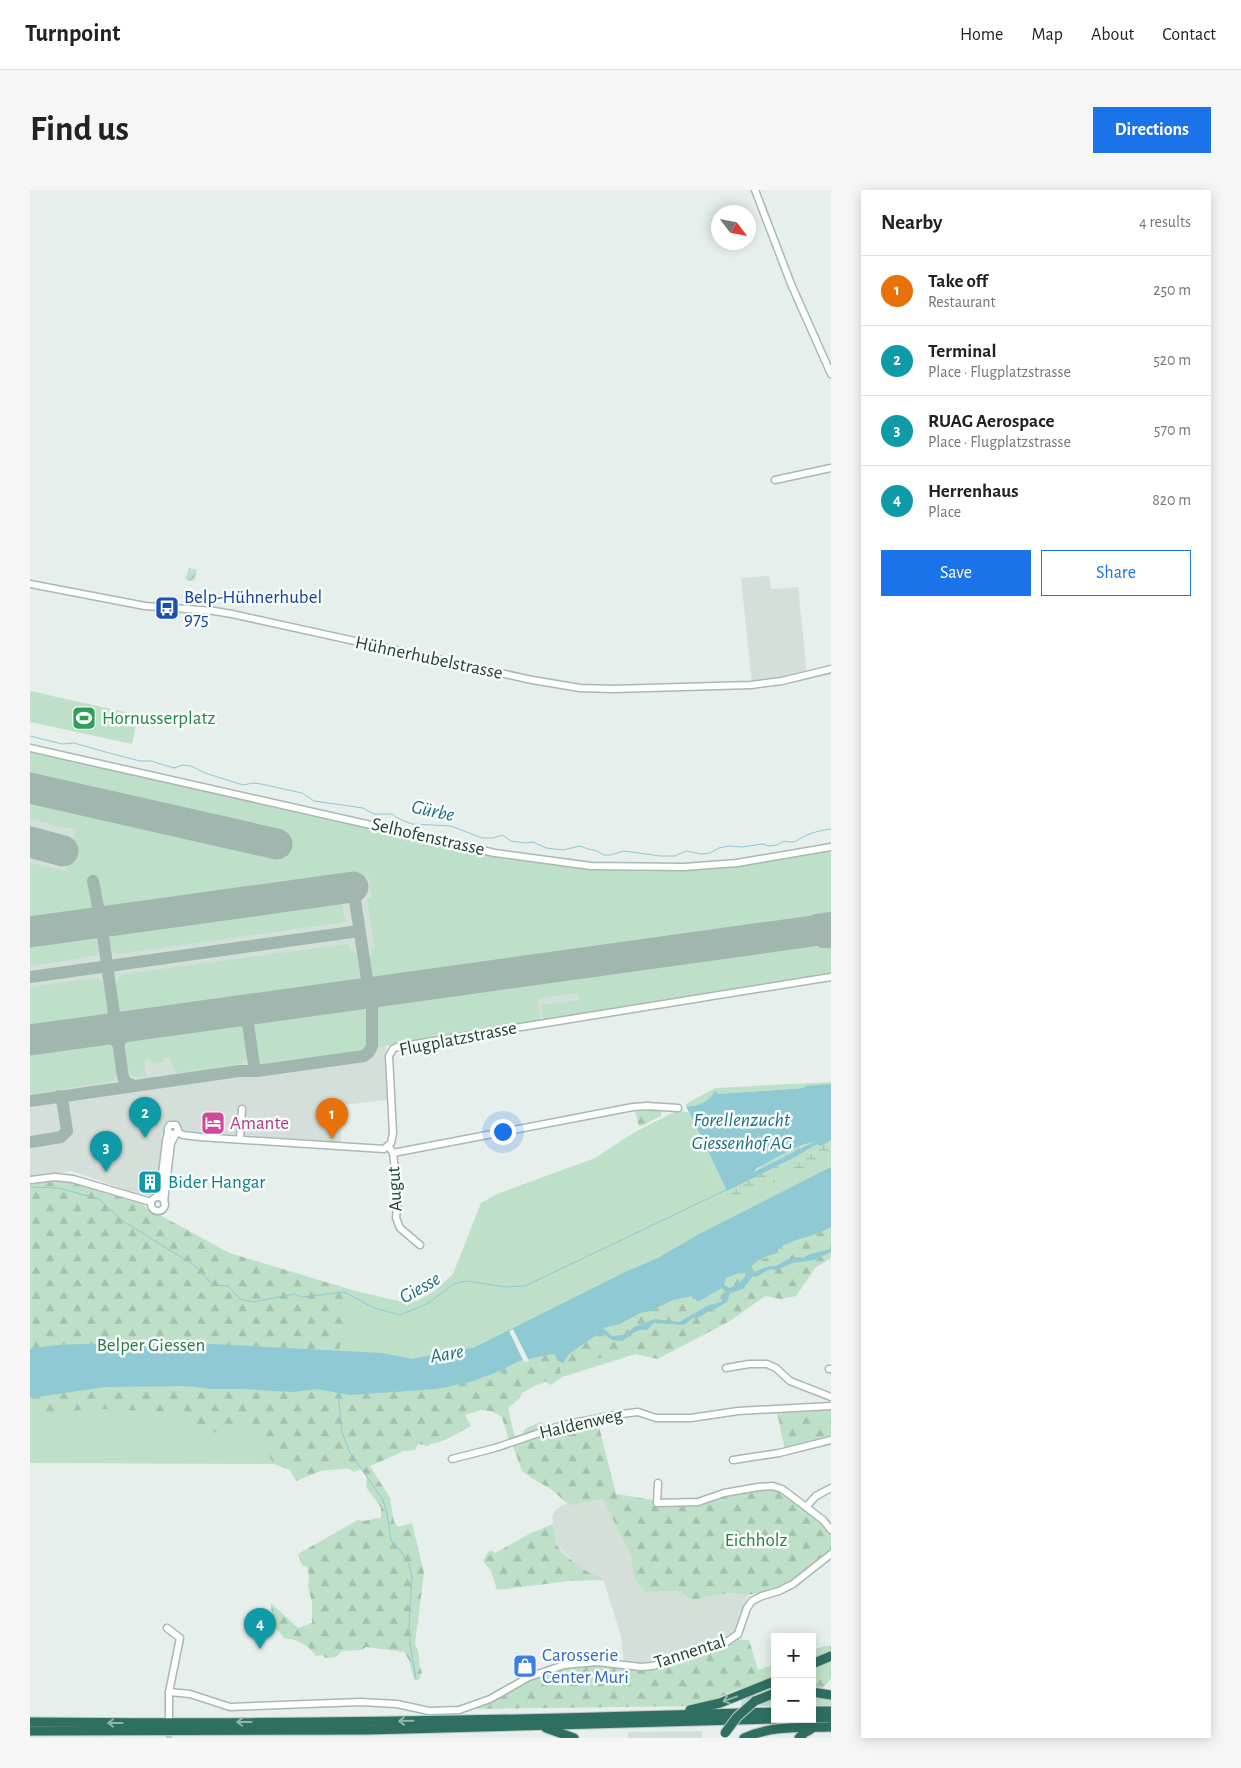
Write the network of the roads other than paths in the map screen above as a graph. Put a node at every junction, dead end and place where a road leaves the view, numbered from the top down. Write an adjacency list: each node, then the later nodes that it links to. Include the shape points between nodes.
1 (755, 190): 2 (street, via 791,284)
2 (831, 374)
3 (831, 468): 4 (street)
4 (775, 480)
5 (30, 584): 6 (street, Hühnerhubelstrasse, via 145,606 232,614 580,688 629,690 751,685)
6 (831, 669)
7 (30, 748): 8 (street, Selhofenstrasse, via 495,853 566,863 684,867 737,863)
8 (831, 847)
9 (831, 977): 14 (street, Flugplatzstrasse, via 397,1047 390,1052 388,1059 393,1133)
10 (678, 1108): 15 (street, via 632,1107)
11 (242, 1109): 13 (street)
12 (173, 1133): 13 (street); 17 (street, via 166,1142 160,1191); 18 (street)
13 (240, 1140): 14 (street, via 378,1150)
14 (389, 1147): 15 (street)
15 (393, 1153): 19 (street, Augut, via 398,1196 396,1218 400,1228)
16 (30, 1180): 17 (street, via 55,1176 74,1179)
17 (154, 1200): 18 (street, via 161,1198); 18 (street, via 152,1207 157,1211 164,1208)
18 (164, 1202)
19 (420, 1244)
20 (726, 1368): 21 (street, via 772,1365 790,1381)
21 (831, 1397)
22 (831, 1406): 24 (street, Haldenweg, via 738,1411 691,1418 656,1418 638,1412 621,1414 563,1425)
23 (831, 1440): 25 (street)
24 (452, 1459)
25 (733, 1460)
26 (658, 1483): 28 (street, via 658,1503 698,1502 726,1492 771,1486 782,1489)
27 (831, 1488): 28 (street, via 816,1496)
28 (806, 1507): 29 (street)
29 (831, 1530)
30 (831, 1554): 35 (street, Tannental, via 794,1584 752,1601 738,1634 728,1641 652,1666 597,1662 570,1664 529,1677 494,1697 459,1710 429,1711 370,1702 230,1707 194,1695)
31 (168, 1628): 35 (street, via 180,1638)
32 (831, 1656): 33 (highway)
33 (816, 1662)
34 (771, 1683): 42 (highway, one-way to 42, via 713,1705)
35 (169, 1692): 43 (street)
36 (816, 1693): 38 (highway)
37 (771, 1695): 52 (highway, bridge, via 755,1701 737,1717)
38 (831, 1695)
39 (816, 1711): 40 (highway)
40 (831, 1711)
41 (771, 1712): 42 (highway)
42 (648, 1716): 47 (highway, one-way to 47)
43 (170, 1718)
44 (816, 1718): 45 (highway)
45 (831, 1718)
46 (771, 1719): 48 (highway)
47 (30, 1722)
48 (536, 1726): 51 (highway, via 293,1731); 53 (highway)
49 (831, 1727): 50 (highway)
50 (814, 1728): 54 (highway, via 770,1730); 55 (highway)
51 (30, 1731)
52 (724, 1736)
53 (574, 1738)
54 (744, 1738)
55 (799, 1738)

